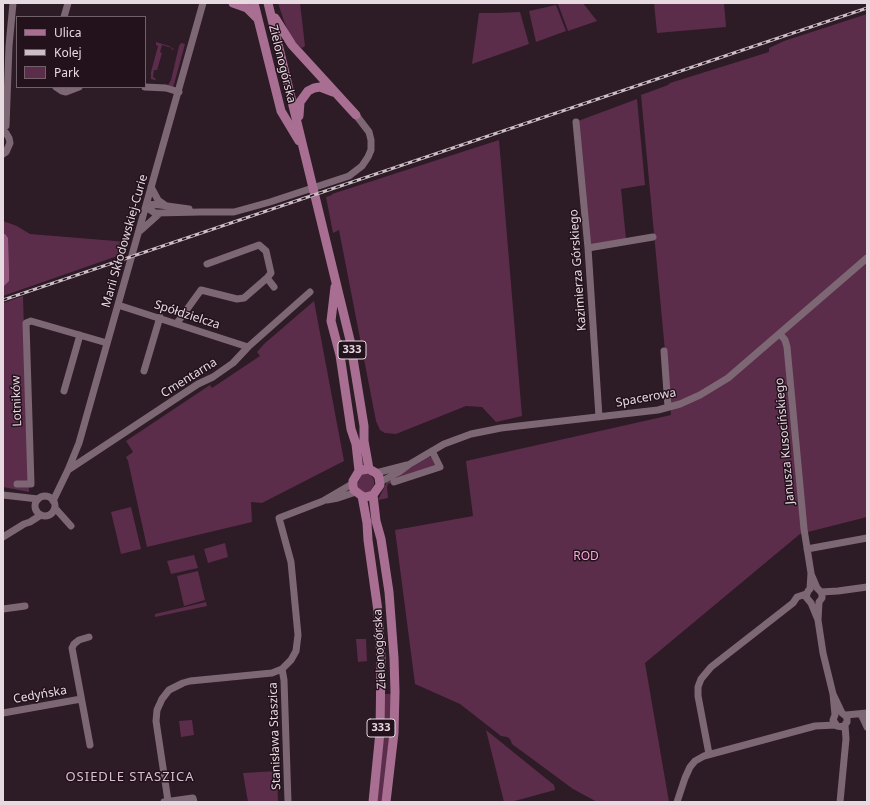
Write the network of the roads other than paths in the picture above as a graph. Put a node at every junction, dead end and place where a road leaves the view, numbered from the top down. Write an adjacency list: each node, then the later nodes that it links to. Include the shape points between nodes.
1 (14, 3): 16 (street, via 8,54)
2 (68, 3): 7 (street)
3 (203, 3): 12 (street, Marii Skłodowskiej-Curie)
4 (233, 3): 8 (main road, via 247,8)
5 (254, 3): 8 (main road, Zielonogórska / 333)
6 (269, 6): 13 (main road, via 291,44); 17 (main road, Zielonogórska / 333)
7 (64, 16)
8 (258, 19): 18 (main road, Zielonogórska / 333, via 281,111)
9 (146, 86): 12 (street)
10 (58, 88): 11 (street, via 66,92)
11 (76, 88)
12 (179, 92): 20 (street, Marii Skłodowskiej-Curie)
13 (338, 96): 14 (main road); 17 (main road, via 320,87 305,93 299,110)
14 (356, 115): 23 (street, via 367,130 371,145 367,160 354,173 239,211)
15 (576, 122): 27 (street, Kazimierza Górskiego)
16 (5, 130): 19 (street, via 10,143)
17 (300, 135): 18 (main road, Zielonogórska / 333)
18 (304, 149): 31 (main road, Zielonogórska / 333)
19 (3, 154)
20 (152, 187): 21 (street, Marii Skłodowskiej-Curie); 22 (street, via 158,200)
21 (147, 204): 22 (street); 24 (street, via 151,211); 25 (street, Marii Skłodowskiej-Curie)
22 (165, 205): 23 (street)
23 (201, 212): 24 (street)
24 (159, 214): 25 (street)
25 (138, 232): 34 (street, Marii Skłodowskiej-Curie)
26 (653, 237): 27 (street)
27 (588, 248): 45 (street, Kazimierza Górskiego)
28 (867, 258): 37 (street, Spacerowa)
29 (207, 264): 30 (street, via 259,245 266,251 271,273)
30 (267, 278): 32 (street); 36 (street, via 244,298 237,299 201,290)
31 (336, 282): 48 (main road, Zielonogórska / 333, via 331,321 340,355); 49 (main road, Zielonogórska / 333, via 353,357 364,441)
32 (274, 287)
33 (310, 292): 40 (street, Cmentarna)
34 (118, 305): 35 (street, Spółdzielcza); 39 (street, Marii Skłodowskiej-Curie)
35 (160, 317): 36 (street, Spółdzielcza); 42 (street)
36 (177, 323): 40 (street, Spółdzielcza)
37 (780, 334): 44 (street, Spacerowa, via 718,386 683,403); 60 (street, Janusza Kusocińskiego, via 787,347)
38 (80, 335): 39 (street); 43 (street); 51 (street, Lotników, via 31,321 26,323 31,484)
39 (107, 343): 47 (street, Marii Skłodowskiej-Curie, via 79,443)
40 (248, 347): 47 (street, Cmentarna, via 233,363 213,377 198,384)
41 (664, 351): 44 (street)
42 (144, 371)
43 (64, 391)
44 (668, 407): 45 (street, Spacerowa)
45 (599, 417): 46 (street, Spacerowa, via 482,431 454,440)
46 (432, 451): 49 (street, Spacerowa, via 399,472); 50 (street, via 440,467)
47 (68, 470): 55 (street, Marii Skłodowskiej-Curie)
48 (359, 471): 49 (main road, via 366,469); 52 (main road)
49 (375, 475): 54 (main road, via 379,487)
50 (394, 482)
51 (17, 484)
52 (357, 491): 54 (main road, via 366,497); 66 (street, via 279,518 291,562 298,640 294,657); 77 (main road, Zielonogórska / 333, via 367,523 381,658 380,732)
53 (3, 495): 56 (street, via 18,497)
54 (373, 495): 78 (main road, Zielonogórska / 333, via 388,592 394,658 394,733)
55 (52, 505): 56 (street, via 45,516); 56 (street, via 41,497); 57 (street)
56 (38, 508): 58 (street, via 30,522)
57 (70, 525)
58 (3, 537)
59 (867, 538): 60 (street)
60 (807, 549): 62 (street, Janusza Kusocińskiego)
61 (867, 587): 62 (street)
62 (814, 596): 70 (street, via 823,653); 73 (street, via 792,603 711,667 701,679 698,696)
63 (25, 606): 64 (street)
64 (3, 609)
65 (89, 637): 67 (street, Cedyńska, via 79,640 72,648)
66 (282, 669): 75 (street, via 272,674 190,681 169,690 162,698 156,721); 76 (street, Stanisława Staszica)
67 (81, 699): 68 (street, Cedyńska); 72 (street, Cedyńska)
68 (3, 713)
69 (864, 714): 70 (street); 71 (street)
70 (840, 720): 73 (street); 80 (street, via 844,744)
71 (867, 727)
72 (90, 745)
73 (709, 754): 79 (street, via 690,767)
74 (193, 800): 75 (street)
75 (166, 802)
76 (288, 802)
77 (373, 802)
78 (386, 802)
79 (677, 802)
80 (840, 802)

